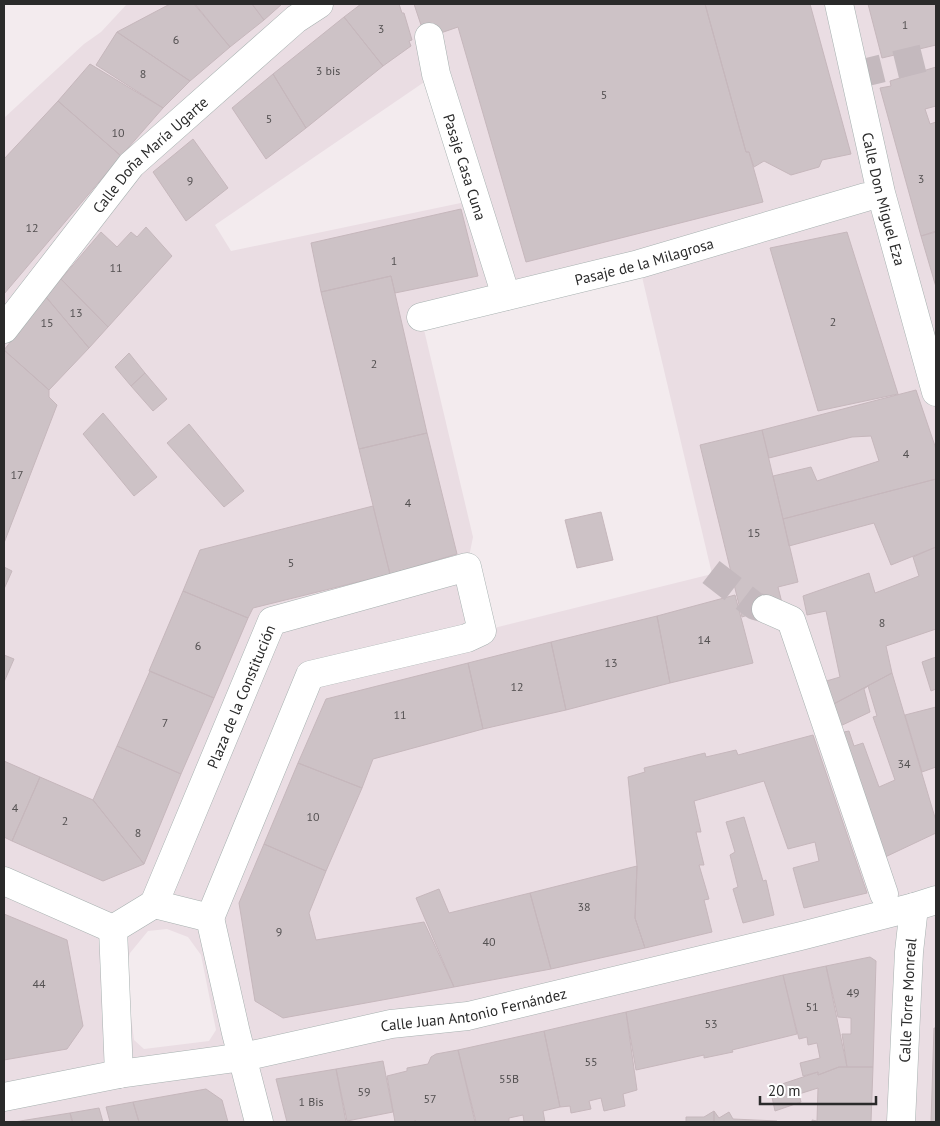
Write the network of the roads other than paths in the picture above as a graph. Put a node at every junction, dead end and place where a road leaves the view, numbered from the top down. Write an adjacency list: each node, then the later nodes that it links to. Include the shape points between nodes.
1 (319, 4): 7 (street, Calle Doña María Ugarte, via 296,19 131,164)
2 (839, 4): 8 (street, Calle Don Miguel Eza, via 881,193)
3 (429, 37): 5 (street, Pasaje Casa Cuna, via 436,74)
4 (866, 197): 5 (street, Pasaje de la Milagrosa, via 639,264)
5 (506, 296): 6 (street, Pasaje de la Milagrosa)
6 (421, 317)
7 (4, 329)
8 (936, 392)
9 (766, 609): 11 (street, via 791,620)
10 (4, 881): 15 (street)
11 (884, 894)
12 (154, 904): 14 (street); 14 (street, Plaza de la Constitución, via 272,621 466,567 482,631 467,638 310,675); 15 (street)
13 (925, 904): 16 (street, Calle Juan Antonio Fernández, via 468,1016 391,1024); 20 (street, Calle Torre Monreal, via 909,952)
14 (210, 918): 16 (street)
15 (113, 929): 17 (street)
16 (242, 1057): 17 (street, Calle Juan Antonio Fernández); 19 (street)
17 (119, 1074): 18 (street, Calle Juan Antonio Fernández)
18 (4, 1097)
19 (259, 1122)
20 (901, 1122)

